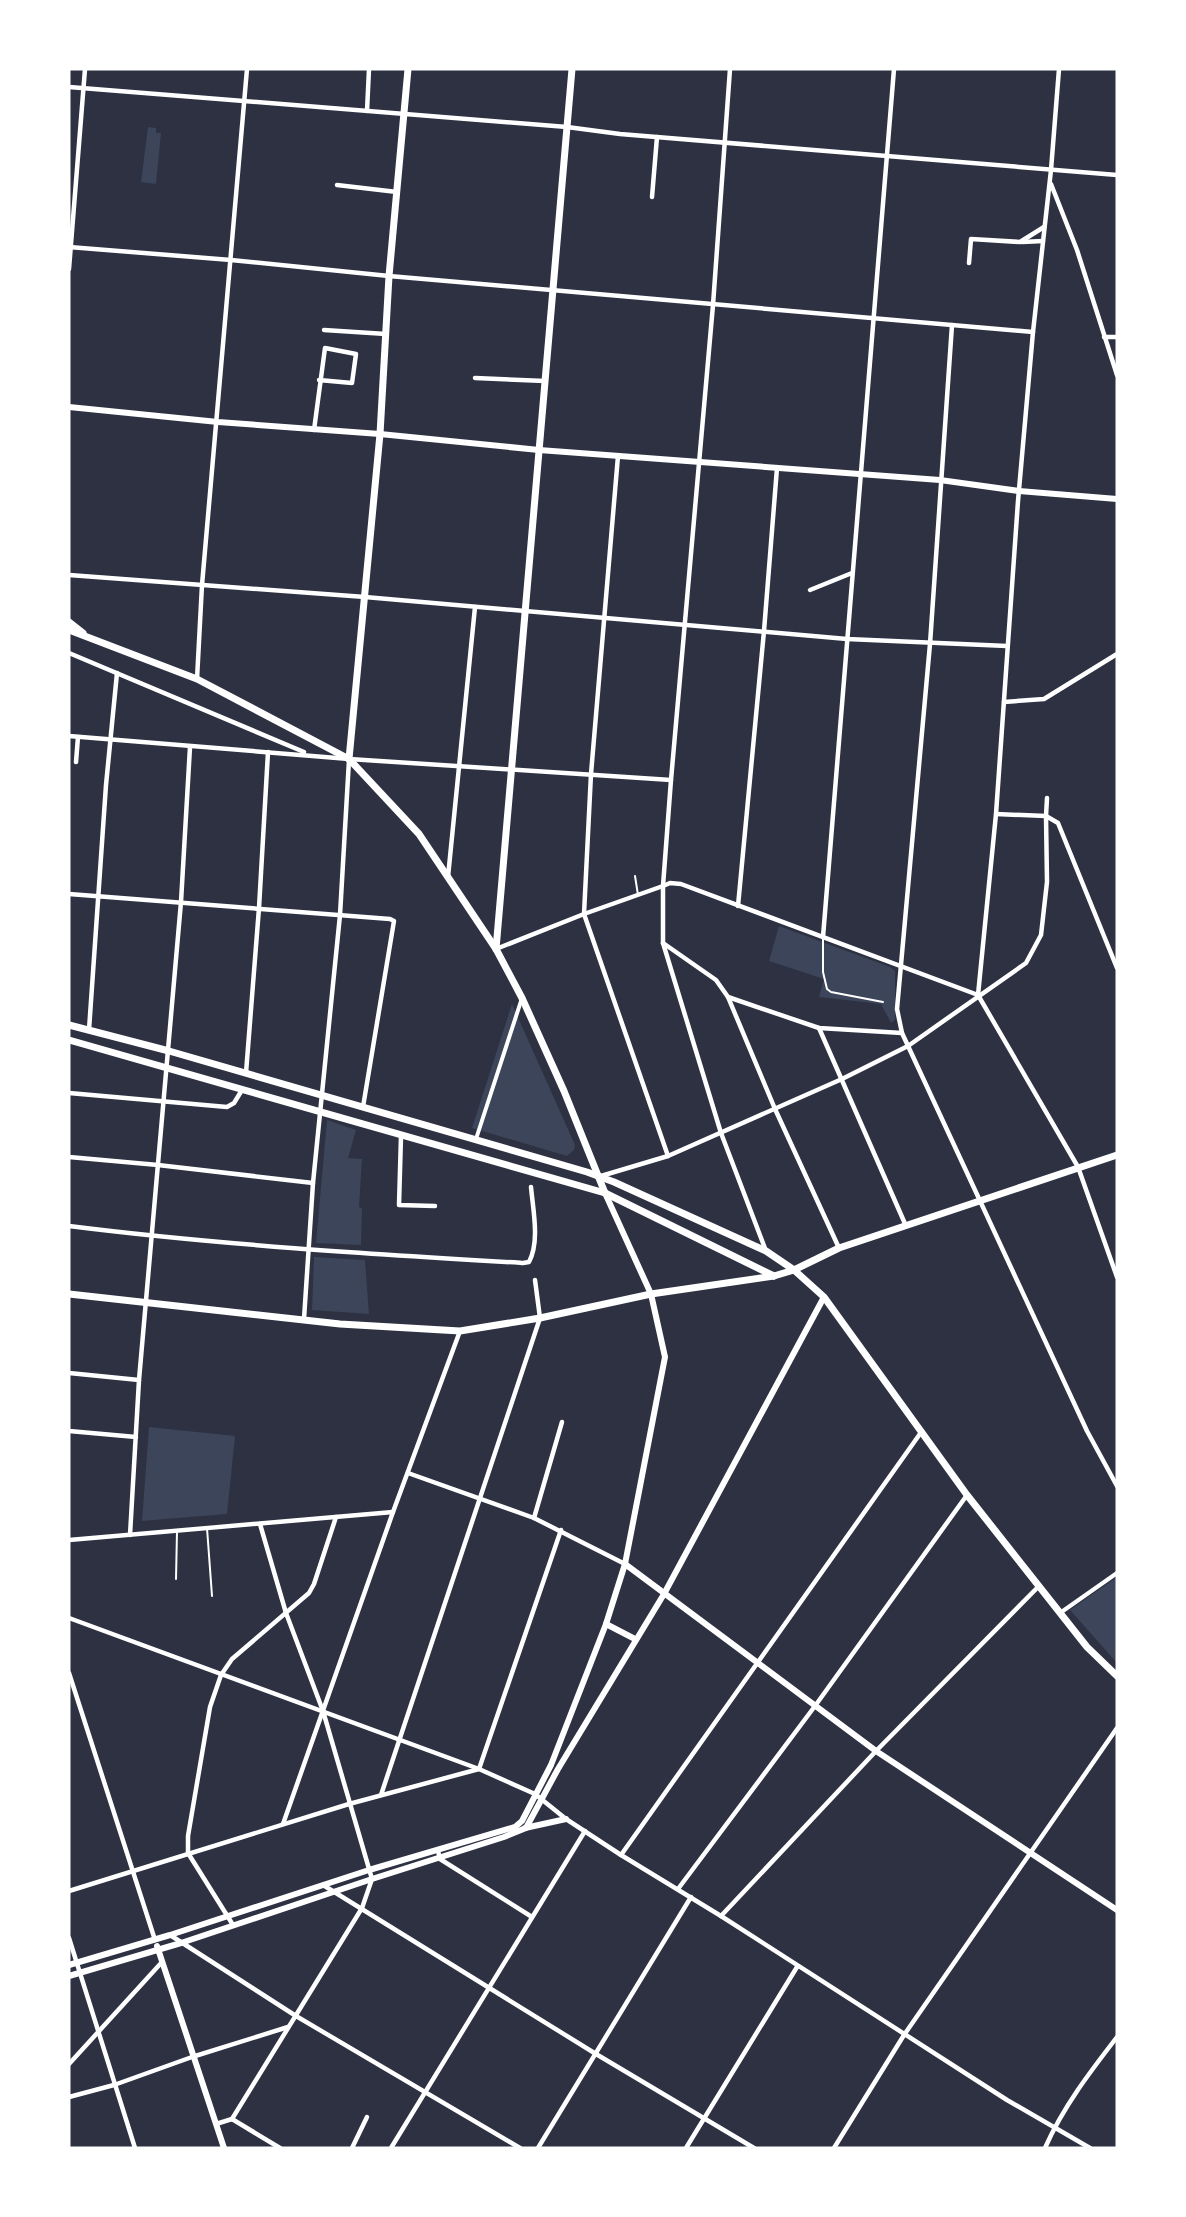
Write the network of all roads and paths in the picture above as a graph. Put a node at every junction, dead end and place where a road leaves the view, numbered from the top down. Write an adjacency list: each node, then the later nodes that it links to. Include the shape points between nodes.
1 (85, 69): 10 (street)
2 (247, 69): 11 (street)
3 (369, 69): 12 (street)
4 (408, 69): 13 (main road)
5 (572, 69): 14 (main road)
6 (730, 69): 16 (street)
7 (894, 69): 17 (street)
8 (1059, 69): 18 (street)
9 (69, 87): 10 (street)
10 (83, 88): 11 (street); 27 (street)
11 (244, 100): 12 (street); 28 (street)
12 (367, 111): 13 (street)
13 (405, 114): 14 (street); 22 (main road)
14 (567, 127): 15 (street); 32 (main road)
15 (657, 137): 16 (street); 23 (street)
16 (725, 142): 17 (street); 33 (street)
17 (887, 155): 18 (street); 34 (street)
18 (1051, 170): 19 (street); 20 (street)
19 (1117, 175)
20 (1050, 182): 24 (street); 39 (street)
21 (338, 185): 22 (street)
22 (397, 192): 31 (main road)
23 (652, 197)
24 (1044, 227): 25 (street); 26 (street)
25 (1043, 241): 26 (street); 37 (street)
26 (1020, 242): 29 (street, via 971,239)
27 (70, 247): 28 (street); 30 (street)
28 (231, 260): 31 (street); 46 (street)
29 (969, 263)
30 (69, 269)
31 (389, 276): 32 (street); 38 (main road)
32 (553, 289): 33 (street); 44 (main road)
33 (713, 305): 34 (street); 51 (street)
34 (873, 319): 35 (street); 53 (street)
35 (952, 325): 37 (street); 54 (street)
36 (324, 330): 38 (street)
37 (1033, 332): 55 (street)
38 (386, 334): 48 (main road)
39 (1104, 336): 40 (street); 41 (street)
40 (1117, 337)
41 (1117, 375)
42 (475, 378): 44 (street)
43 (319, 380): 43 (street, via 325,348 356,354 352,383); 47 (street)
44 (545, 381): 49 (main road)
45 (69, 407): 46 (street)
46 (218, 422): 47 (street); 59 (street)
47 (314, 430): 48 (street)
48 (380, 434): 49 (street); 61 (main road)
49 (539, 450): 50 (street); 63 (main road)
50 (618, 456): 51 (street); 64 (street)
51 (698, 462): 52 (street); 66 (street)
52 (777, 468): 53 (street); 68 (street)
53 (860, 475): 54 (street); 57 (street)
54 (940, 480): 55 (street); 71 (street)
55 (1019, 490): 56 (street); 72 (street)
56 (1117, 498)
57 (852, 573): 60 (street); 70 (street)
58 (69, 575): 59 (street)
59 (202, 585): 61 (street); 76 (street)
60 (810, 590)
61 (365, 597): 62 (street); 84 (main road)
62 (475, 607): 63 (street); 86 (street)
63 (525, 610): 64 (street); 87 (main road)
64 (604, 618): 66 (street); 88 (street)
65 (69, 622): 69 (main road)
66 (685, 624): 68 (street); 89 (street)
67 (69, 630): 69 (main road)
68 (764, 631): 70 (street); 100 (street)
69 (85, 635): 76 (main road)
70 (847, 639): 71 (street); 104 (street)
71 (930, 644): 72 (street); 107 (street)
72 (1007, 646): 77 (street)
73 (69, 653): 75 (street)
74 (1117, 654): 77 (street, via 1044,699)
75 (117, 673): 80 (street); 83 (street)
76 (197, 679): 84 (main road)
77 (1004, 702): 91 (street)
78 (69, 736): 79 (street)
79 (78, 737): 80 (street); 85 (street)
80 (110, 739): 81 (street); 98 (street)
81 (190, 747): 82 (street); 99 (street)
82 (268, 752): 83 (street); 101 (street)
83 (310, 754): 84 (street)
84 (349, 759): 86 (street); 94 (main road, via 419,834); 103 (street)
85 (76, 762)
86 (458, 765): 87 (street); 94 (street)
87 (511, 769): 88 (street); 106 (main road)
88 (591, 774): 89 (street); 102 (street)
89 (671, 780): 95 (street)
90 (1047, 798): 92 (street)
91 (996, 814): 92 (street); 109 (street)
92 (1046, 816): 108 (street, via 1058,823); 109 (street, via 1047,882 1041,935 1026,963)
93 (635, 876): 97 (lane)
94 (448, 877): 106 (main road)
95 (663, 886): 97 (street); 100 (street, via 681,884); 105 (street)
96 (69, 894): 98 (street)
97 (638, 895): 102 (street)
98 (99, 896): 99 (street); 115 (street)
99 (181, 902): 101 (street); 119 (street)
100 (738, 906): 104 (street)
101 (259, 908): 103 (street); 121 (street)
102 (584, 914): 106 (street); 134 (street)
103 (340, 915): 125 (street); 127 (street, via 394,921)
104 (823, 937): 107 (street); 112 (lane, via 827,989)
105 (663, 944): 111 (street, via 716,980); 130 (street)
106 (496, 949): 110 (main road)
107 (901, 966): 109 (street); 116 (street, via 897,1009)
108 (1117, 968)
109 (978, 995): 118 (street); 137 (street)
110 (522, 998): 132 (street); 138 (main road)
111 (728, 998): 114 (street); 128 (street)
112 (883, 1002)
113 (69, 1024): 115 (main road)
114 (819, 1028): 116 (street); 122 (street)
115 (89, 1030): 119 (main road)
116 (902, 1033): 118 (street)
117 (69, 1040): 120 (main road)
118 (908, 1046): 122 (street); 142 (street)
119 (169, 1051): 120 (street); 121 (main road)
120 (166, 1068): 123 (main road); 126 (street)
121 (246, 1073): 125 (main road)
122 (842, 1079): 128 (street); 145 (street)
123 (242, 1090): 126 (street, via 227,1107); 129 (main road)
124 (69, 1093): 126 (street)
125 (322, 1096): 127 (main road); 129 (street)
126 (163, 1103): 136 (street)
127 (363, 1107): 132 (main road)
128 (775, 1109): 130 (street); 147 (street)
129 (321, 1113): 131 (main road); 139 (street)
130 (721, 1133): 134 (street); 149 (street)
131 (401, 1136): 141 (main road); 143 (street, via 399,1205)
132 (476, 1139): 138 (main road)
133 (1117, 1155): 137 (main road)
134 (668, 1156): 138 (street)
135 (69, 1157): 136 (street)
136 (158, 1165): 139 (street); 146 (street)
137 (1078, 1167): 142 (main road); 152 (street)
138 (599, 1177): 141 (main road); 149 (main road)
139 (313, 1184): 148 (street)
140 (531, 1187): 148 (street, via 534,1230 529,1262)
141 (605, 1193): 151 (main road); 155 (street)
142 (979, 1200): 145 (main road); 168 (street, via 1087,1431)
143 (435, 1206)
144 (69, 1226): 146 (street)
145 (907, 1226): 147 (main road)
146 (151, 1236): 148 (street); 157 (street)
147 (839, 1248): 150 (main road)
148 (308, 1250): 159 (street)
149 (766, 1251): 150 (main road)
150 (794, 1270): 151 (main road); 156 (main road)
151 (774, 1276): 155 (main road)
152 (1117, 1277)
153 (535, 1280): 158 (street)
154 (69, 1294): 157 (main road)
155 (651, 1294): 158 (main road); 180 (street, via 665,1357)
156 (824, 1297): 165 (main road); 184 (street)
157 (145, 1301): 159 (main road); 162 (street)
158 (540, 1318): 160 (main road); 170 (street)
159 (304, 1319): 160 (main road)
160 (460, 1331): 167 (street)
161 (69, 1373): 162 (street)
162 (139, 1380): 166 (street)
163 (562, 1422): 173 (street)
164 (69, 1431): 166 (street)
165 (922, 1431): 169 (main road); 191 (street)
166 (136, 1437): 178 (street)
167 (408, 1473): 170 (street); 171 (street)
168 (1117, 1486)
169 (967, 1495): 183 (main road); 195 (street)
170 (480, 1500): 173 (street); 198 (street)
171 (393, 1512): 172 (street); 196 (street)
172 (336, 1517): 174 (street); 186 (street, via 314,1584)
173 (534, 1518): 176 (street)
174 (260, 1524): 175 (street); 186 (street)
175 (207, 1528): 177 (street); 185 (lane)
176 (561, 1530): 180 (street); 200 (street)
177 (177, 1531): 178 (street); 182 (lane)
178 (130, 1535): 179 (street)
179 (69, 1540)
180 (625, 1564): 184 (street); 189 (street)
181 (1117, 1574): 187 (street)
182 (176, 1579)
183 (1039, 1586): 187 (main road); 199 (street)
184 (664, 1594): 190 (street); 191 (street)
185 (212, 1596)
186 (286, 1613): 193 (street, via 232,1659); 196 (street)
187 (1059, 1613): 194 (main road)
188 (69, 1618): 193 (street)
189 (606, 1624): 190 (street); 201 (street, via 551,1765)
190 (635, 1639): 203 (street)
191 (758, 1662): 195 (street); 213 (street)
192 (69, 1673): 215 (street)
193 (221, 1674): 196 (street); 211 (street, via 210,1707)
194 (1117, 1676)
195 (815, 1706): 199 (street); 219 (street)
196 (323, 1711): 198 (street); 204 (street); 206 (street)
197 (1117, 1728): 212 (street)
198 (400, 1740): 200 (street); 202 (street)
199 (876, 1751): 212 (street); 226 (street)
200 (479, 1769): 201 (street); 202 (street)
201 (535, 1794): 203 (street); 207 (street)
202 (381, 1795): 204 (street)
203 (542, 1798): 205 (street); 208 (street)
204 (349, 1804): 206 (street); 216 (street)
205 (566, 1819): 208 (street); 209 (street)
206 (283, 1824): 211 (street)
207 (515, 1827): 208 (street); 210 (street)
208 (526, 1828): 214 (street)
209 (585, 1831): 213 (street); 227 (street)
210 (438, 1851): 214 (street); 216 (street)
211 (188, 1854): 215 (street); 225 (street)
212 (1032, 1854): 224 (street); 244 (street)
213 (621, 1855): 219 (street)
214 (440, 1859): 217 (street); 227 (street)
215 (131, 1870): 220 (street); 231 (street)
216 (369, 1870): 217 (street); 218 (street)
217 (372, 1879): 221 (street); 223 (street)
218 (323, 1885): 221 (street); 225 (street)
219 (678, 1889): 222 (street)
220 (69, 1891)
221 (335, 1892): 223 (street); 228 (street)
222 (691, 1897): 226 (street); 246 (street)
223 (362, 1908): 240 (street); 241 (street)
224 (1117, 1910)
225 (227, 1916): 228 (street); 229 (street)
226 (721, 1916): 237 (street)
227 (532, 1917): 240 (street)
228 (233, 1925): 232 (street)
229 (170, 1935): 231 (street); 232 (street)
230 (69, 1938): 235 (street)
231 (155, 1940): 233 (street); 235 (street)
232 (181, 1943): 233 (street); 241 (street)
233 (158, 1950): 234 (street); 238 (street)
234 (162, 1962): 243 (street); 247 (street)
235 (77, 1963): 236 (street); 238 (street)
236 (69, 1965)
237 (797, 1966): 244 (street); 254 (street)
238 (80, 1973): 239 (street); 243 (street)
239 (69, 1976)
240 (489, 1988): 246 (street); 250 (street)
241 (296, 2016): 242 (street); 250 (street)
242 (288, 2027): 247 (street); 253 (street)
243 (98, 2030): 248 (street); 249 (street)
244 (904, 2035): 256 (street); 267 (street)
245 (1117, 2037): 256 (street)
246 (596, 2054): 254 (street); 264 (street)
247 (192, 2056): 249 (street); 255 (street)
248 (69, 2064)
249 (114, 2085): 251 (street); 258 (street)
250 (425, 2093): 262 (street); 263 (street)
251 (69, 2097)
252 (367, 2117): 261 (street)
253 (232, 2119): 255 (street); 257 (street)
254 (704, 2119): 265 (street); 266 (street)
255 (216, 2124): 259 (street)
256 (1054, 2126): 268 (street); 269 (street)
257 (270, 2145): 260 (street)
258 (135, 2148)
259 (224, 2148)
260 (280, 2148)
261 (352, 2148)
262 (391, 2148)
263 (520, 2148)
264 (538, 2148)
265 (686, 2148)
266 (754, 2148)
267 (834, 2148)
268 (1045, 2148)
269 (1090, 2148)

